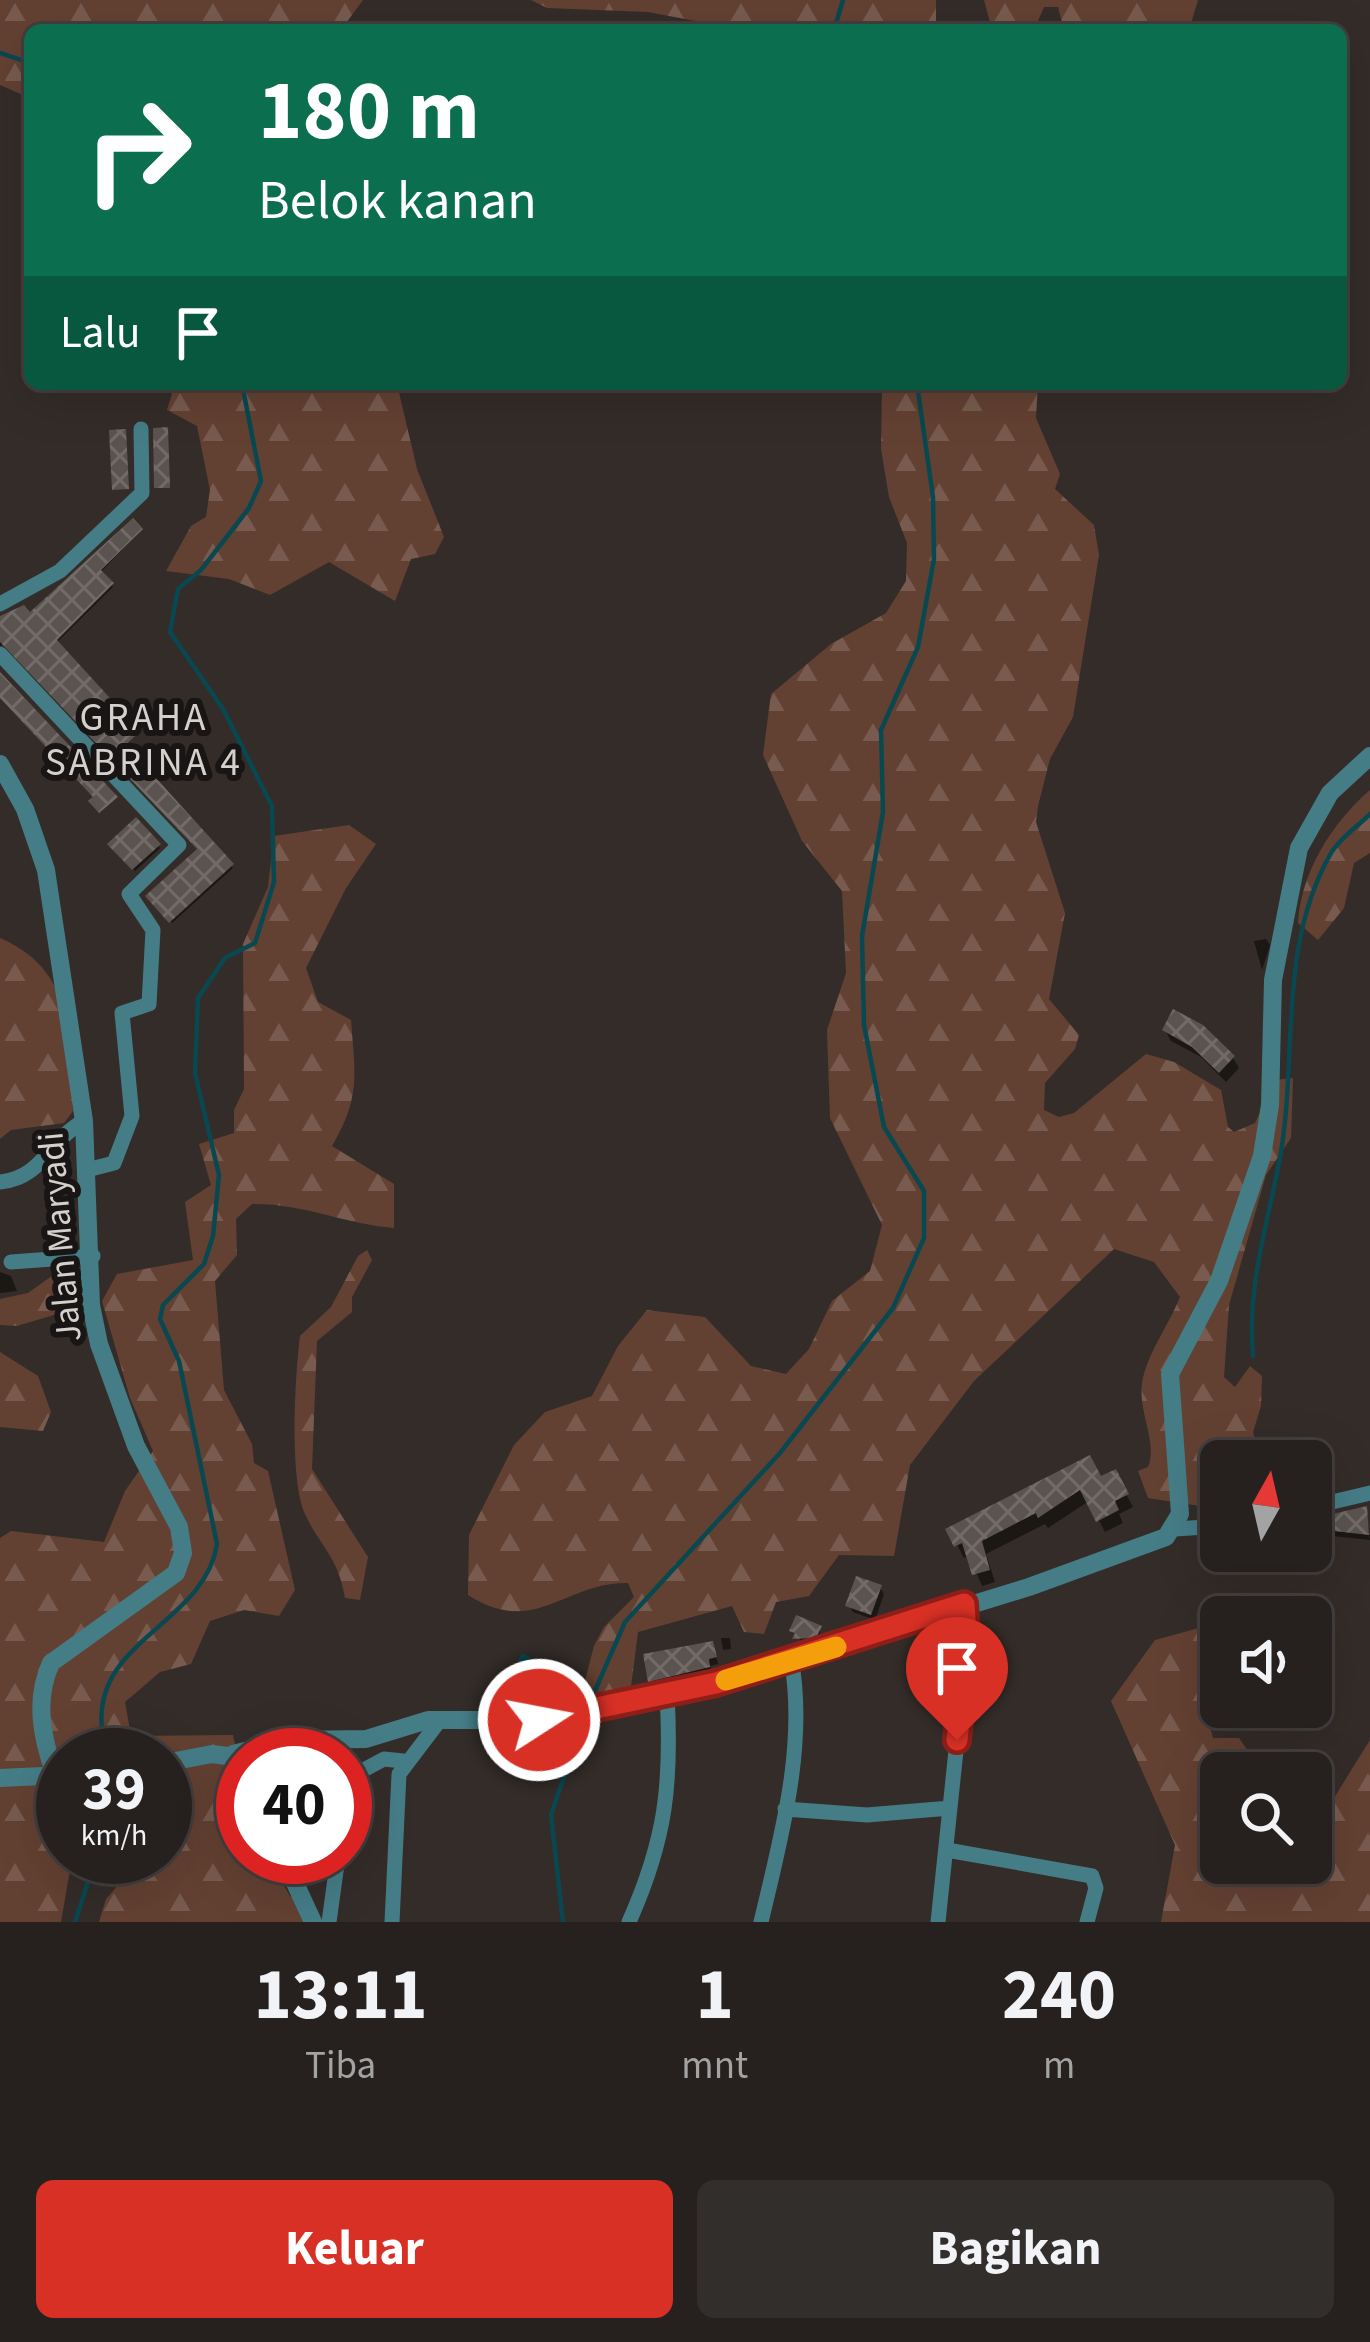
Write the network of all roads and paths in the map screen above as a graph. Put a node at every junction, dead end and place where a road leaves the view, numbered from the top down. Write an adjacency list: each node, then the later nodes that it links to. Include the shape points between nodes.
1 (141, 429): 2 (street, via 142,493 60,571)
2 (0, 604)
3 (0, 654): 7 (street, via 178,845 129,894 153,930 149,1004 122,1013 126,1131 114,1163)
4 (1370, 755): 14 (street, via 1330,794 1299,848 1273,980 1262,1156 1219,1281 1170,1374 1180,1460)
5 (0, 764): 6 (street, Jalan Maryadi, via 46,870)
6 (84, 1121): 7 (street, Jalan Maryadi); 8 (street, via 56,1139 31,1173)
7 (87, 1170): 9 (street, Jalan Maryadi)
8 (0, 1181)
9 (93, 1256): 10 (street); 19 (street, Jalan Maryadi, via 91,1305 115,1397 179,1527 183,1553 176,1573 51,1663 40,1685)
10 (11, 1262)
11 (1370, 1493): 12 (street)
12 (1332, 1502)
13 (1200, 1527): 14 (street)
14 (1175, 1528): 15 (street, via 1146,1548)
15 (964, 1604): 16 (street); 25 (street)
16 (791, 1658): 17 (street); 26 (street, via 796,1718)
17 (667, 1694): 18 (street, via 539,1720); 33 (street, via 668,1808)
18 (440, 1720): 20 (street); 21 (street)
19 (43, 1728)
20 (372, 1737)
21 (403, 1761): 22 (street); 32 (street)
22 (372, 1765)
23 (36, 1776): 24 (street)
24 (0, 1778)
25 (950, 1808): 26 (street, via 886,1815); 27 (street)
26 (785, 1809): 34 (street)
27 (946, 1850): 35 (street); 36 (street, via 1091,1876 1096,1888)
28 (295, 1884): 30 (street)
29 (334, 1884): 31 (street)
30 (313, 1922)
31 (329, 1922)
32 (392, 1922)
33 (629, 1922)
34 (761, 1922)
35 (938, 1922)
36 (1087, 1922)

